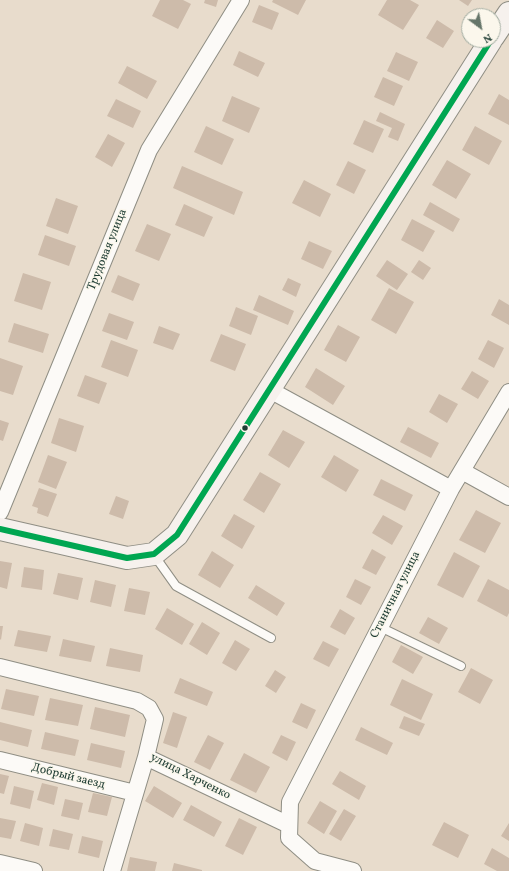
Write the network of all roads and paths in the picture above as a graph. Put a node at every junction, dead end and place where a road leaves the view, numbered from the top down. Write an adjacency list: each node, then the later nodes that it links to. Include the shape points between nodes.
1 (241, 0): 10 (street, Трудовая улица, via 149,150)
2 (509, 13): 3 (street)
3 (501, 25)
4 (486, 48): 5 (street)
5 (268, 389): 8 (street); 12 (street, via 177,535)
6 (509, 392): 7 (street, Станичная улица)
7 (462, 471): 8 (street, Станичная улица); 9 (street)
8 (451, 489): 13 (street, Станичная улица)
9 (509, 497)
10 (0, 512)
11 (0, 530): 12 (street, via 127,558)
12 (154, 554): 14 (lane, via 176,586)
13 (380, 627): 15 (lane); 20 (street, Станичная улица, via 290,802)
14 (271, 638)
15 (461, 666)
16 (0, 667): 17 (street, улица Харченко, via 137,701 149,708 155,719)
17 (146, 757): 19 (street); 20 (street, улица Харченко)
18 (0, 760): 19 (street, Добрый заезд)
19 (135, 793): 23 (street)
20 (289, 825): 24 (street, via 289,838 315,861)
21 (0, 863): 22 (street)
22 (34, 871)
23 (112, 871)
24 (352, 871)

